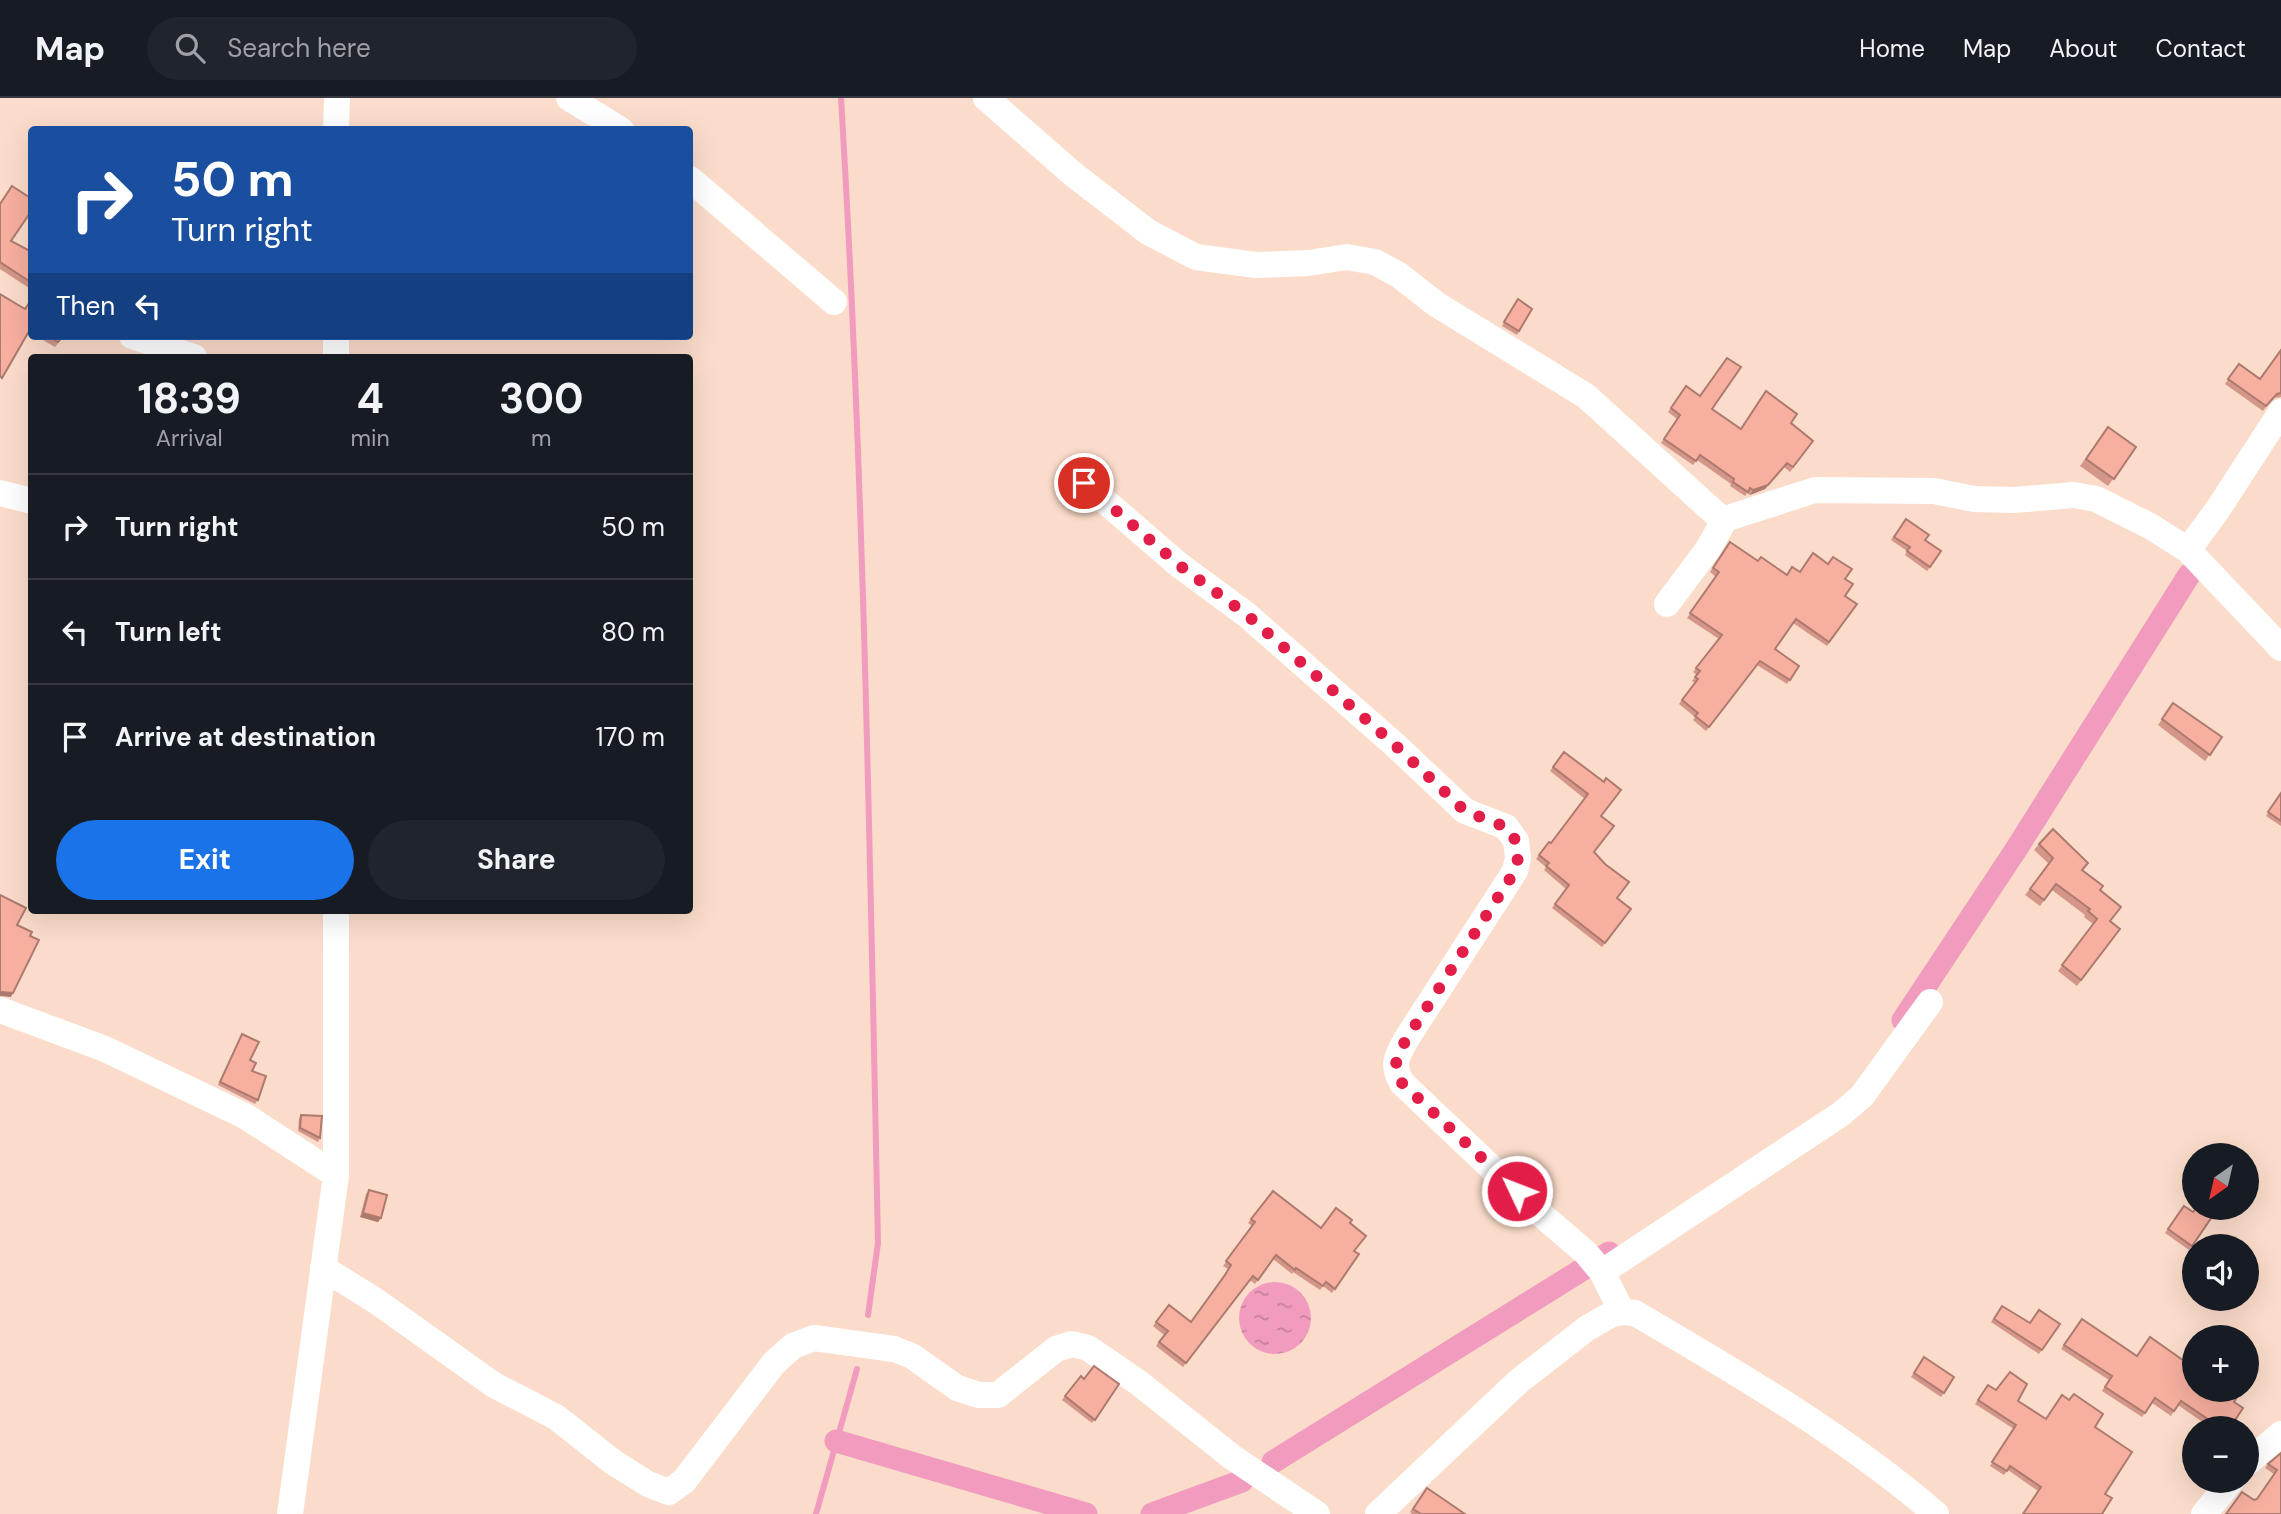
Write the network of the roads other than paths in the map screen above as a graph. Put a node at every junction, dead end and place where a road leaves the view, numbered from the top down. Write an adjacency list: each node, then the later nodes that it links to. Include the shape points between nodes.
1 (337, 98): 4 (street)
2 (569, 98): 5 (street)
3 (986, 98): 14 (street, via 1148,232 1196,257 1256,265 1347,257 1376,262 1399,275 1436,304 1586,396)
4 (336, 126)
5 (614, 126)
6 (693, 182): 7 (street)
7 (834, 302)
8 (144, 340): 9 (street)
9 (185, 354)
10 (2281, 412): 15 (street)
11 (1084, 483): 22 (street, via 1179,565 1247,615 1465,811 1506,827 1516,841 1515,871 1407,1038 1395,1071 1402,1083)
12 (0, 493): 13 (street)
13 (28, 500)
14 (1726, 519): 15 (street, via 1815,491 1934,491 2014,500 2074,495 2096,499); 16 (street)
15 (2188, 550): 17 (street)
16 (1667, 604)
17 (2281, 648)
18 (335, 914): 21 (street)
19 (1930, 1002): 22 (street, via 1862,1096 1841,1114)
20 (0, 1010): 21 (street, via 105,1049 244,1116)
21 (336, 1175): 23 (street)
22 (1595, 1264): 24 (street)
23 (323, 1268): 28 (street, via 494,1385 556,1417); 29 (street)
24 (1622, 1312): 31 (street, via 1586,1329 1519,1381); 32 (street, via 1635,1313 1780,1399)
25 (2281, 1434): 26 (street)
26 (2259, 1453)
27 (2221, 1493): 33 (street)
28 (672, 1503): 30 (street, via 774,1363 793,1346 814,1338 894,1349 912,1356 957,1388 979,1395 998,1395 1056,1349 1072,1344 1088,1348 1232,1457)
29 (290, 1514)
30 (1317, 1514)
31 (1378, 1514)
32 (1936, 1514)
33 (2204, 1514)

